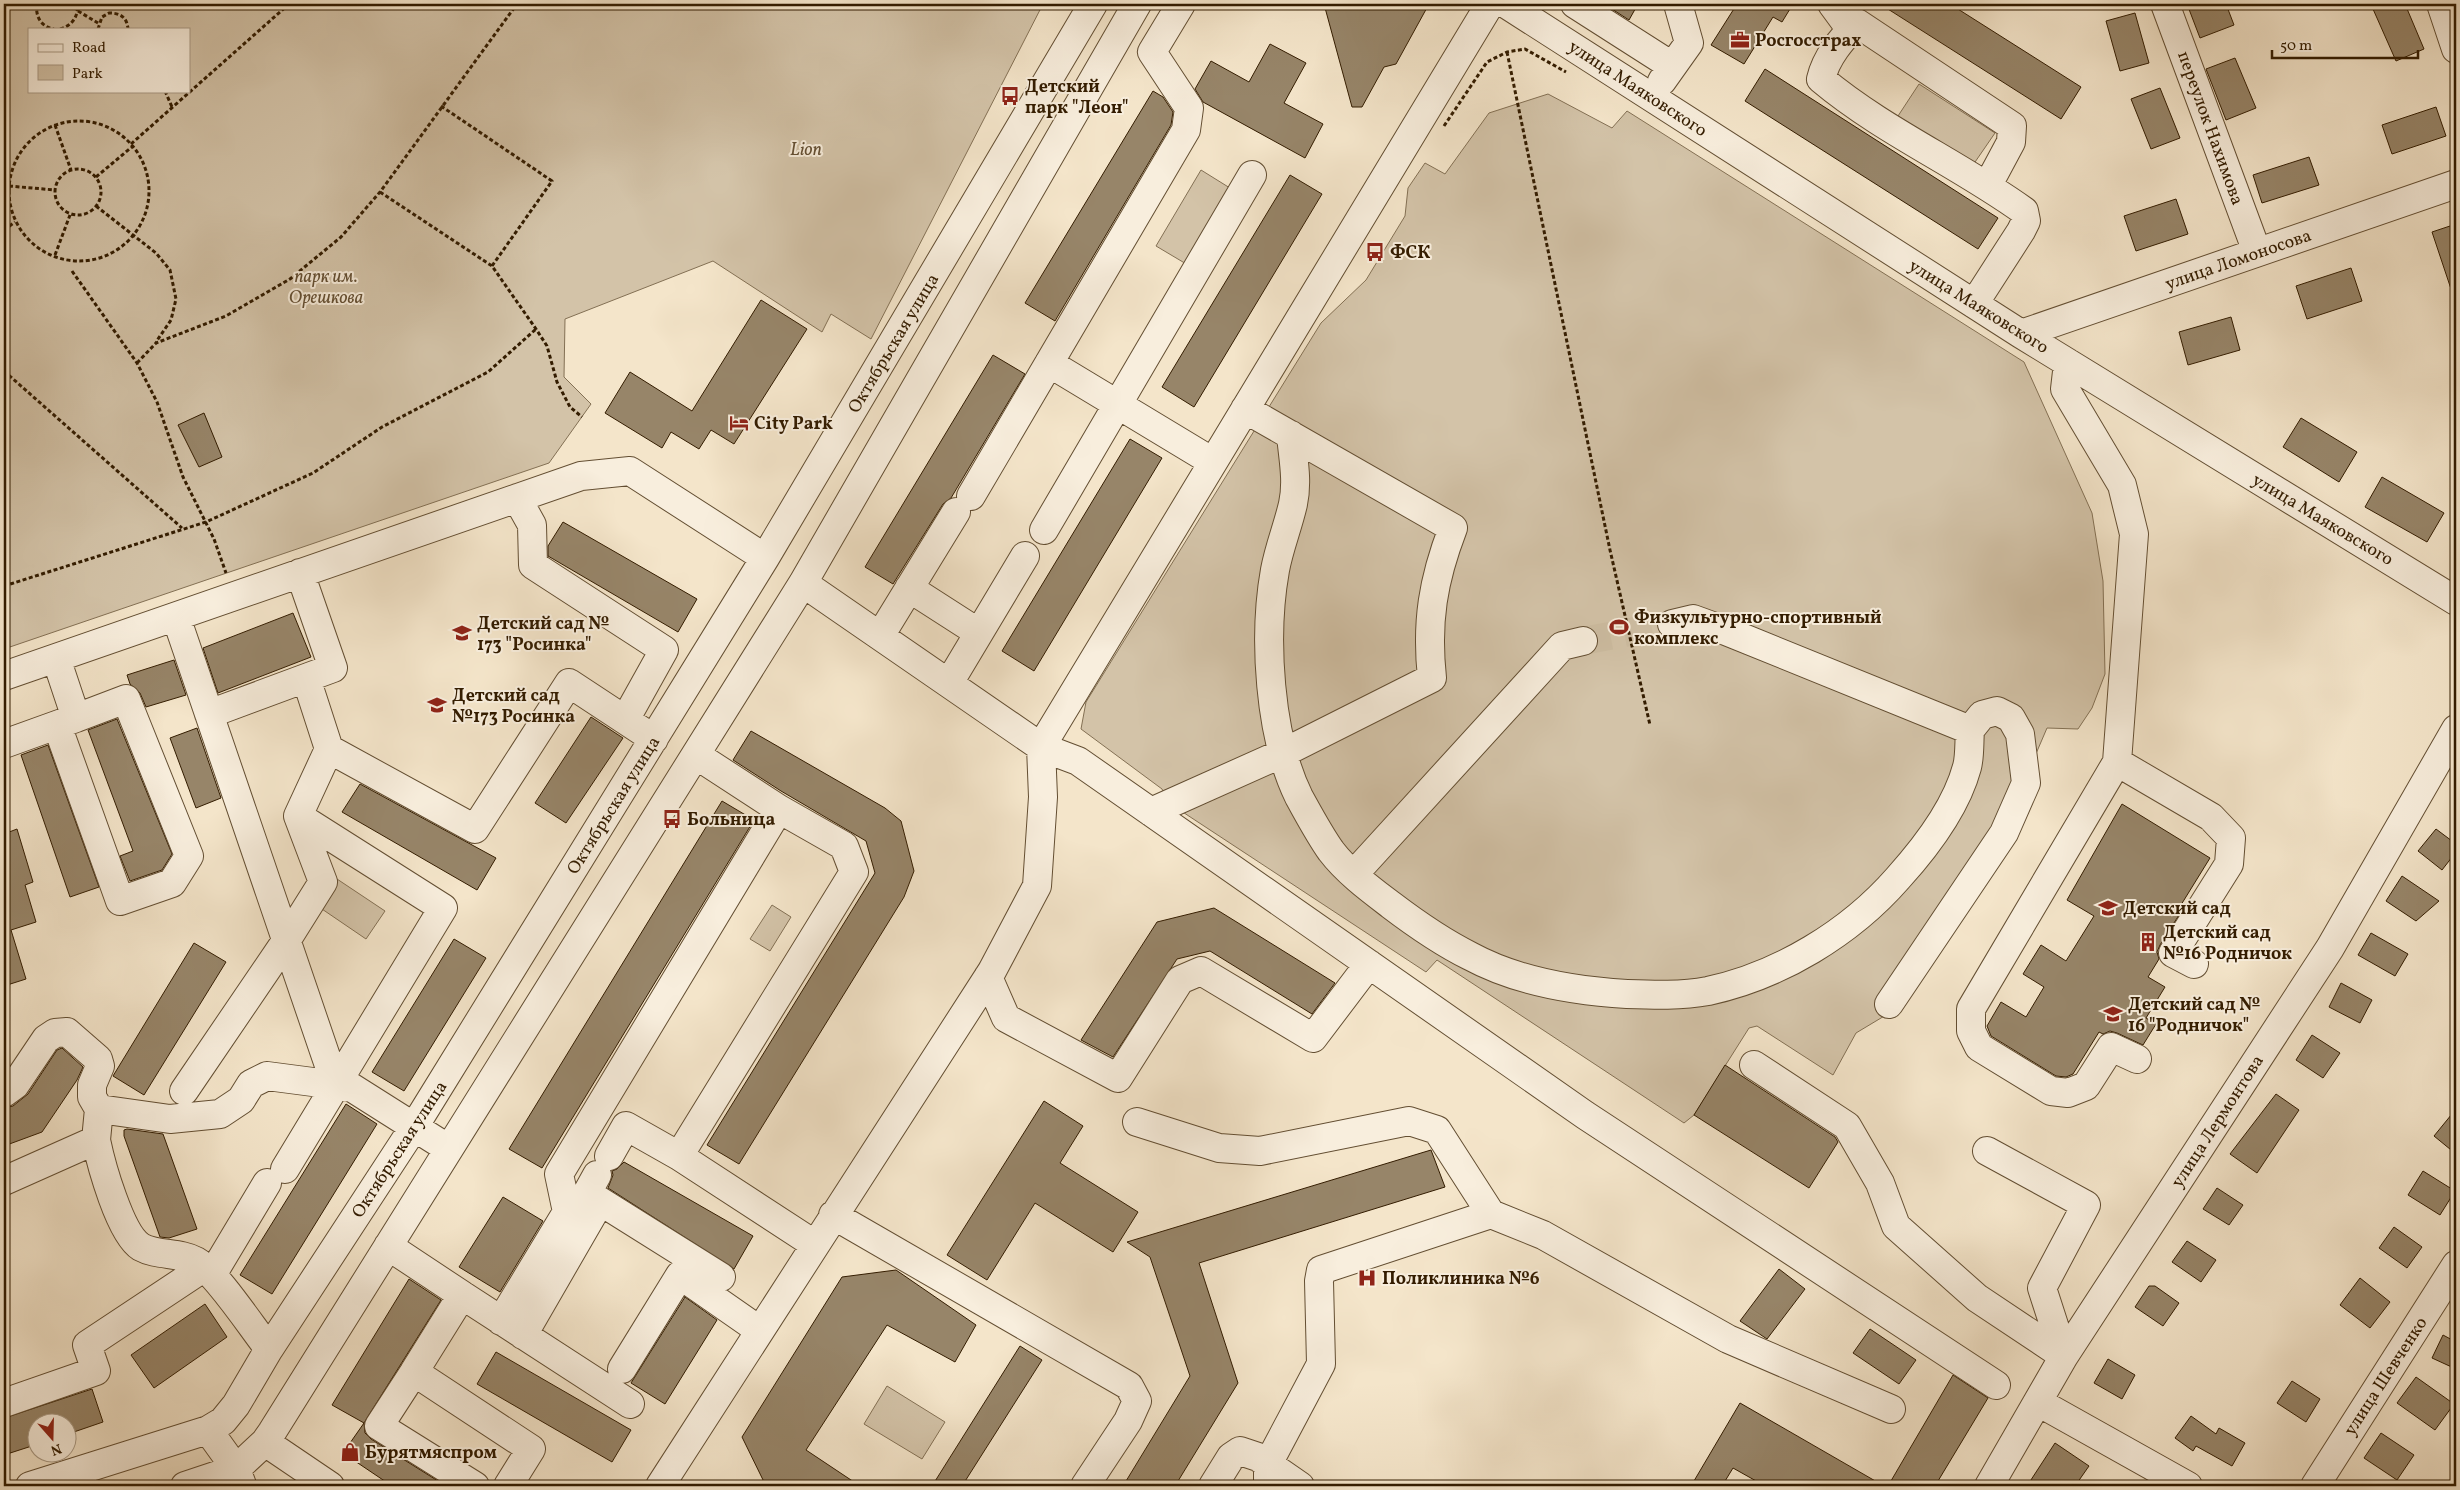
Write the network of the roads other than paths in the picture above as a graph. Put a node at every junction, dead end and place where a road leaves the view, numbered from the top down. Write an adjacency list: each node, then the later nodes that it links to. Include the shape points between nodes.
1 (1093, 4): 20 (street, Октябрьская улица)
2 (1137, 4): 12 (street)
3 (1181, 4): 14 (street)
4 (1490, 4): 28 (street)
5 (1506, 4): 16 (street, улица Маяковского)
6 (1575, 4): 15 (street)
7 (1678, 4): 15 (street, via 1689,43)
8 (1832, 4): 11 (street)
9 (2165, 4): 22 (street, переулок Нахимова)
10 (2441, 4): 13 (street)
11 (1851, 30): 19 (street, via 1840,41 1821,79 1915,143); 19 (street, via 1857,23 2012,126 2012,142)
12 (1116, 39): 14 (street); 21 (street)
13 (2456, 49)
14 (1152, 52): 25 (street, via 1189,108 1186,130)
15 (1672, 66): 16 (street)
16 (1650, 96): 23 (street, улица Маяковского)
17 (1252, 175): 27 (street)
18 (2456, 184): 22 (street, улица Ломоносова)
19 (1988, 186): 23 (street, via 2024,211 2026,221)
20 (985, 187): 21 (street); 34 (street, Октябрьская улица)
21 (1018, 209): 36 (street)
22 (2257, 252): 24 (street, улица Ломоносова)
23 (1974, 304): 24 (street, улица Маяковского)
24 (2021, 334): 26 (street, улица Маяковского)
25 (1049, 363): 27 (street); 37 (street)
26 (2068, 363): 38 (street, улица Маяковского); 59 (street, via 2064,389 2122,485 2134,534)
27 (1118, 405): 30 (street); 32 (street)
28 (1245, 409): 29 (street); 30 (street)
29 (1291, 435): 57 (street, via 1294,501 1275,570 1270,621 1274,714); 57 (street, via 1453,528 1435,578 1430,618 1432,678)
30 (1213, 462): 55 (street)
31 (517, 498): 34 (street, via 581,476 630,470); 35 (street); 49 (street, via 532,525 533,565 664,650)
32 (1044, 530)
33 (1025, 556): 41 (street)
34 (766, 558): 53 (street, Октябрьская улица)
35 (300, 574): 39 (street); 46 (street, via 333,668)
36 (803, 583): 42 (street); 58 (street)
37 (909, 588): 41 (street); 42 (street)
38 (2456, 601)
39 (176, 616): 44 (street); 48 (street)
40 (1672, 624): 52 (street, via 1693,619)
41 (979, 633): 47 (street)
42 (880, 636): 47 (street)
43 (1583, 641): 63 (street, via 1562,646)
44 (56, 658): 45 (street); 50 (street)
45 (4, 676)
46 (306, 678): 48 (street); 56 (street)
47 (949, 683): 55 (street)
48 (209, 714): 64 (street)
49 (625, 720): 53 (street); 56 (street, via 569,683 475,829)
50 (66, 721): 50 (street, via 126,699 189,856 172,883 120,901); 54 (street)
51 (2456, 729): 94 (street, улица Лермонтова, via 2330,948)
52 (1970, 730): 63 (street, via 1968,765 1958,789 1916,858 1888,889 1827,940 1747,980 1706,991 1666,996 1606,992 1523,976 1473,958 1439,939); 68 (street, via 1982,716 1997,711 2011,718 2020,734 2026,783 2004,833)
53 (654, 739): 76 (street, Октябрьская улица)
54 (4, 744)
55 (1041, 747): 61 (street, via 1078,761); 67 (street, via 1043,797 1037,886)
56 (329, 749): 62 (street)
57 (1283, 753): 61 (street); 63 (street, via 1298,795 1333,852)
58 (696, 755): 60 (street); 78 (street)
59 (2117, 762): 66 (street, via 2210,817 2231,838 2229,864 2173,953); 69 (street, via 1971,1009 1971,1031 1979,1047 2051,1091 2068,1093 2086,1086 2111,1047)
60 (779, 809): 80 (street, via 844,846 854,872); 91 (street, via 559,1174 567,1212)
61 (1151, 812): 65 (street)
62 (298, 816): 64 (street, via 323,882); 71 (street, via 443,908)
63 (1354, 874)
64 (286, 941): 71 (street); 72 (street)
65 (1369, 964): 67 (street, via 1313,1038 1201,971 1180,980 1118,1078 1006,1018); 97 (street, via 1585,1114)
66 (2194, 964)
67 (988, 977): 84 (street)
68 (1889, 1004)
69 (2137, 1059)
70 (1754, 1065): 94 (street, via 1847,1126 1880,1183 1896,1226 1977,1298)
71 (336, 1086): 74 (street, via 267,1076 251,1084 241,1100 220,1114 170,1119); 76 (street, via 351,1087); 88 (street)
72 (184, 1091)
73 (4, 1093): 74 (street, via 15,1085 46,1039 55,1033 66,1032 98,1059 100,1066 92,1085 92,1098)
74 (99, 1109): 77 (street)
75 (1137, 1122): 83 (street, via 1219,1148 1260,1151 1409,1121 1438,1130)
76 (414, 1127): 78 (street); 93 (street, Октябрьская улица)
77 (96, 1140): 82 (street); 88 (street, via 102,1172 122,1225 141,1246 196,1261)
78 (449, 1149): 86 (street)
79 (1987, 1151): 94 (street, via 2086,1205 2042,1288)
80 (679, 1156): 81 (street, via 626,1126); 85 (street)
81 (597, 1175): 89 (street); 91 (street, via 594,1212)
82 (4, 1181)
83 (1491, 1214): 101 (street, via 1543,1235 1728,1339); 104 (street, via 1322,1270 1319,1281 1321,1364)
84 (833, 1215): 85 (street); 112 (street, via 1130,1386 1137,1401 1128,1421)
85 (814, 1244): 92 (street)
86 (388, 1246): 90 (street); 103 (street)
87 (2456, 1265): 117 (street, улица Шевченко)
88 (208, 1271): 93 (street); 99 (street, via 87,1345 96,1371)
89 (721, 1277)
90 (462, 1295): 91 (street); 96 (street)
91 (512, 1328): 100 (street)
92 (759, 1330): 95 (street, via 680,1275); 111 (street)
93 (269, 1350): 102 (street, Октябрьская улица, via 236,1405 223,1421)
94 (2064, 1356): 98 (street, улица Лермонтова)
95 (622, 1369)
96 (414, 1372): 109 (street, via 379,1426); 110 (street, via 531,1449)
97 (1996, 1385)
98 (2038, 1402): 115 (street, улица Лермонтова); 116 (street)
99 (4, 1403)
100 (630, 1404)
101 (1891, 1409)
102 (208, 1430): 105 (street); 106 (street, Октябрьская улица)
103 (265, 1442): 105 (street); 108 (street)
104 (1268, 1475): 113 (street, via 1258,1457 1240,1451 1231,1457); 114 (street)
105 (240, 1478): 107 (street)
106 (30, 1486)
107 (185, 1486)
108 (330, 1486)
109 (475, 1486)
110 (508, 1486)
111 (660, 1486)
112 (1085, 1486)
113 (1213, 1486)
114 (1300, 1486)
115 (1989, 1486)
116 (2188, 1486)
117 (2315, 1486)

